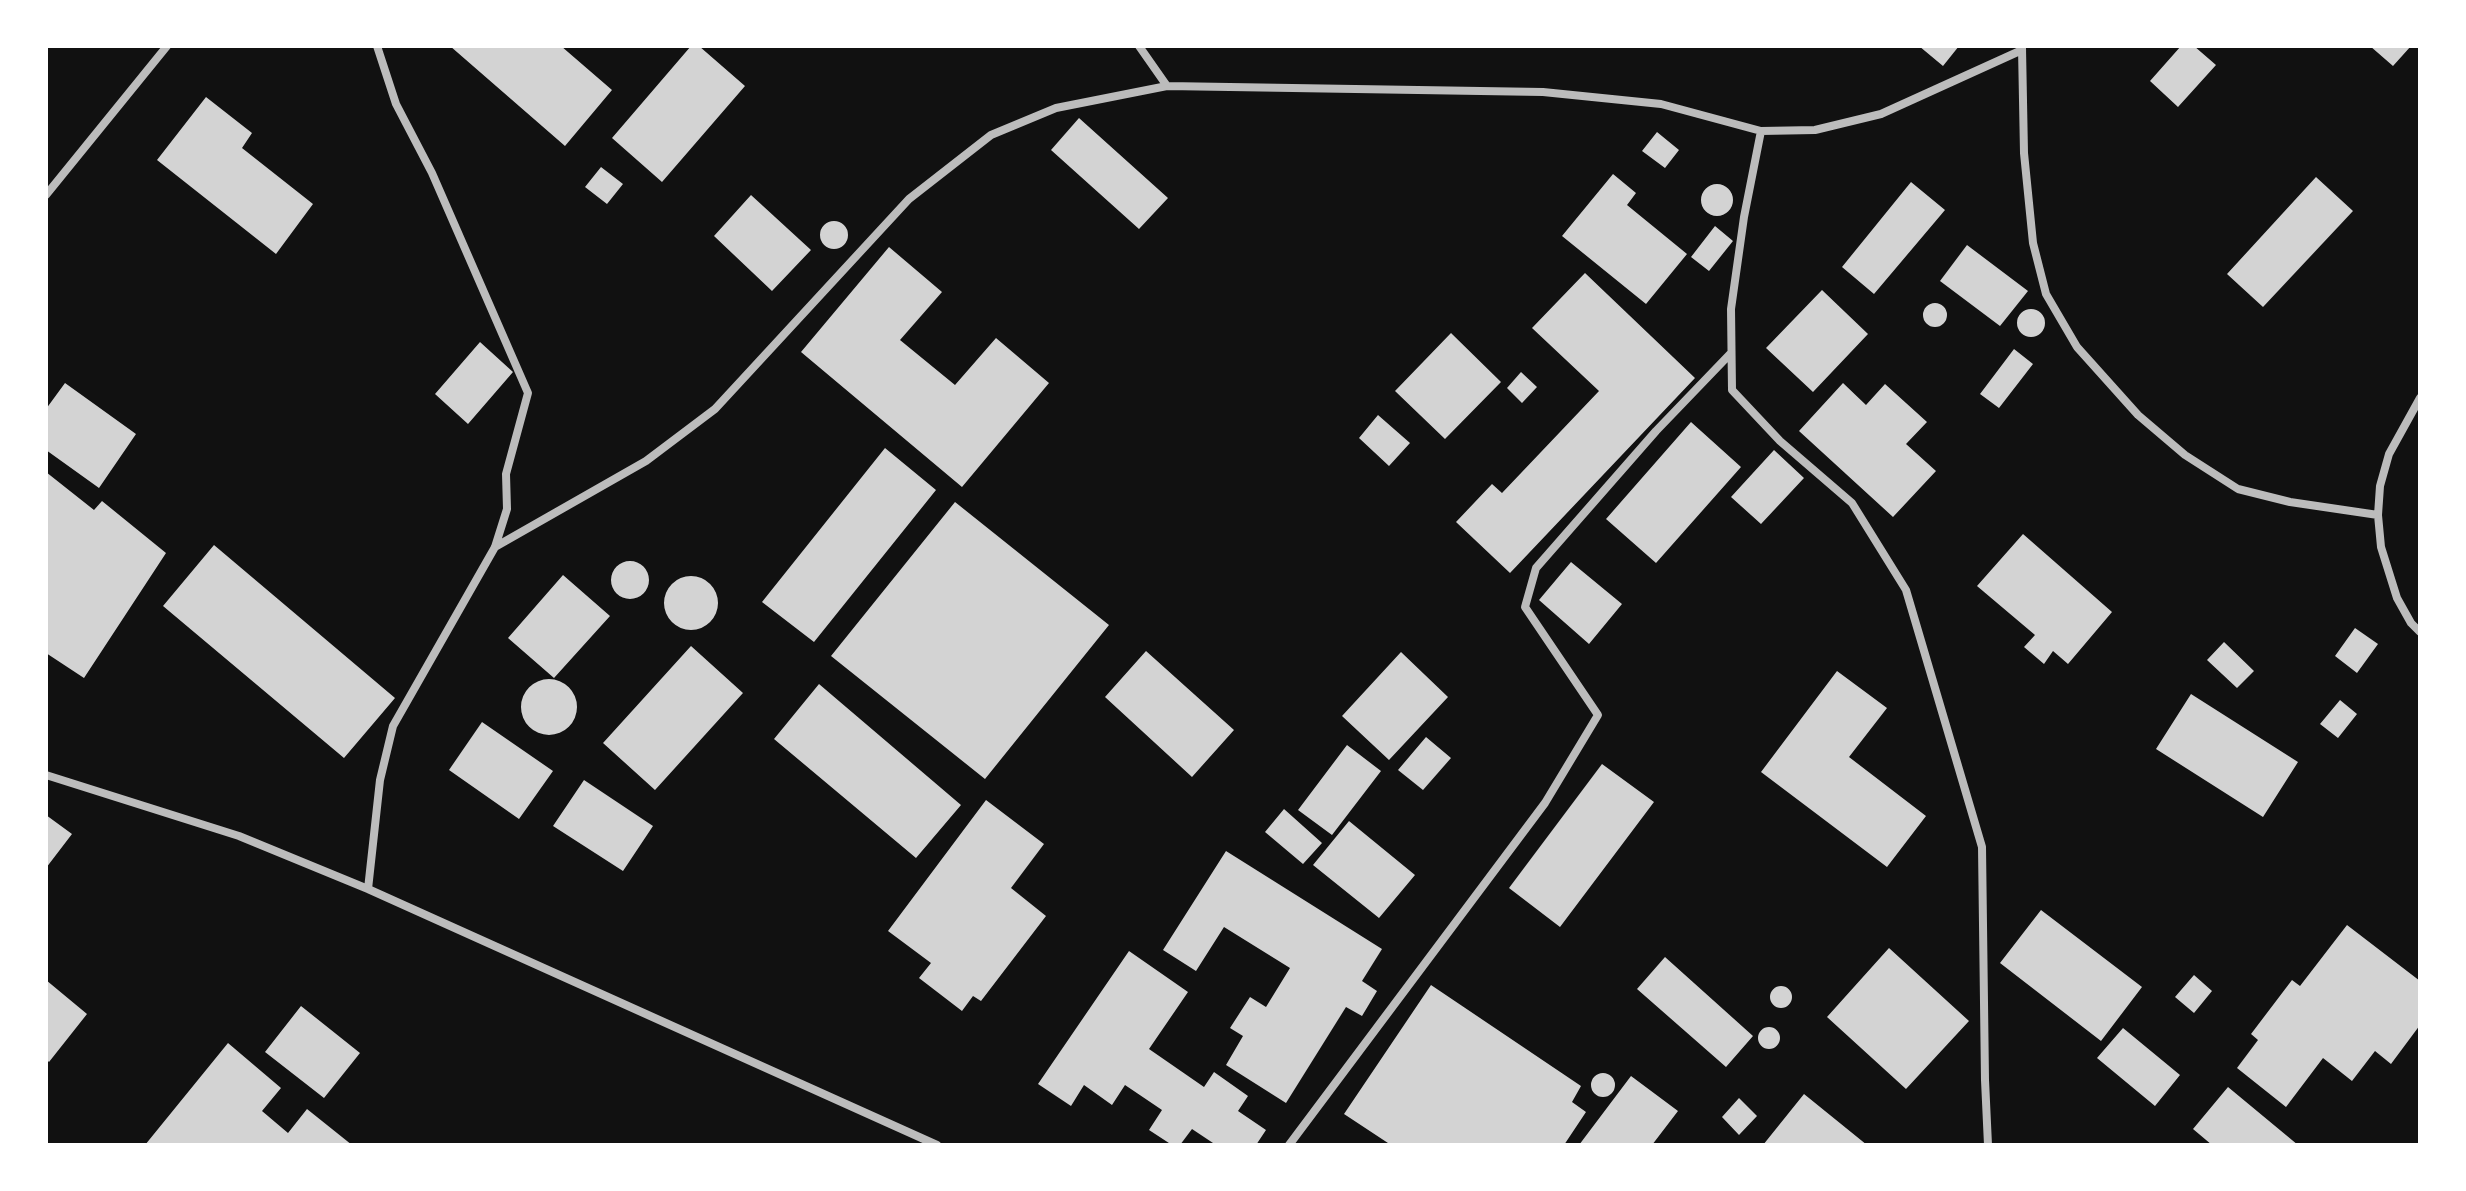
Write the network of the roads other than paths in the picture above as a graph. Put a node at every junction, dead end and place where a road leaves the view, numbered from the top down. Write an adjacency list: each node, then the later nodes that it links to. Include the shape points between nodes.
1 (167, 46): 7 (street)
2 (377, 46): 11 (street, via 396,104 432,173 528,393 506,474 507,509)
3 (1139, 46): 5 (street)
4 (2022, 48): 6 (street, via 1881,114 1815,130); 10 (street, via 2033,243 2046,294 2077,347 2138,415 2185,455 2238,489)
5 (1167, 86): 6 (street, via 1543,92 1661,104); 11 (street, via 1056,108 991,135 909,199 715,409 646,461)
6 (1761, 131): 8 (street, via 1731,309)
7 (46, 195)
8 (1731, 353): 16 (street, via 1536,568 1525,607 1598,715 1545,803); 17 (street, via 1732,390 1780,441 1852,503 1906,590 1982,847)
9 (2420, 398): 10 (street, via 2389,454)
10 (2378, 515): 12 (street, via 2381,547 2397,598)
11 (495, 547): 14 (street, via 393,726 380,780)
12 (2420, 632)
13 (46, 775): 14 (street, via 239,836)
14 (368, 889): 15 (street)
15 (937, 1145)
16 (1289, 1145)
17 (1988, 1145)

